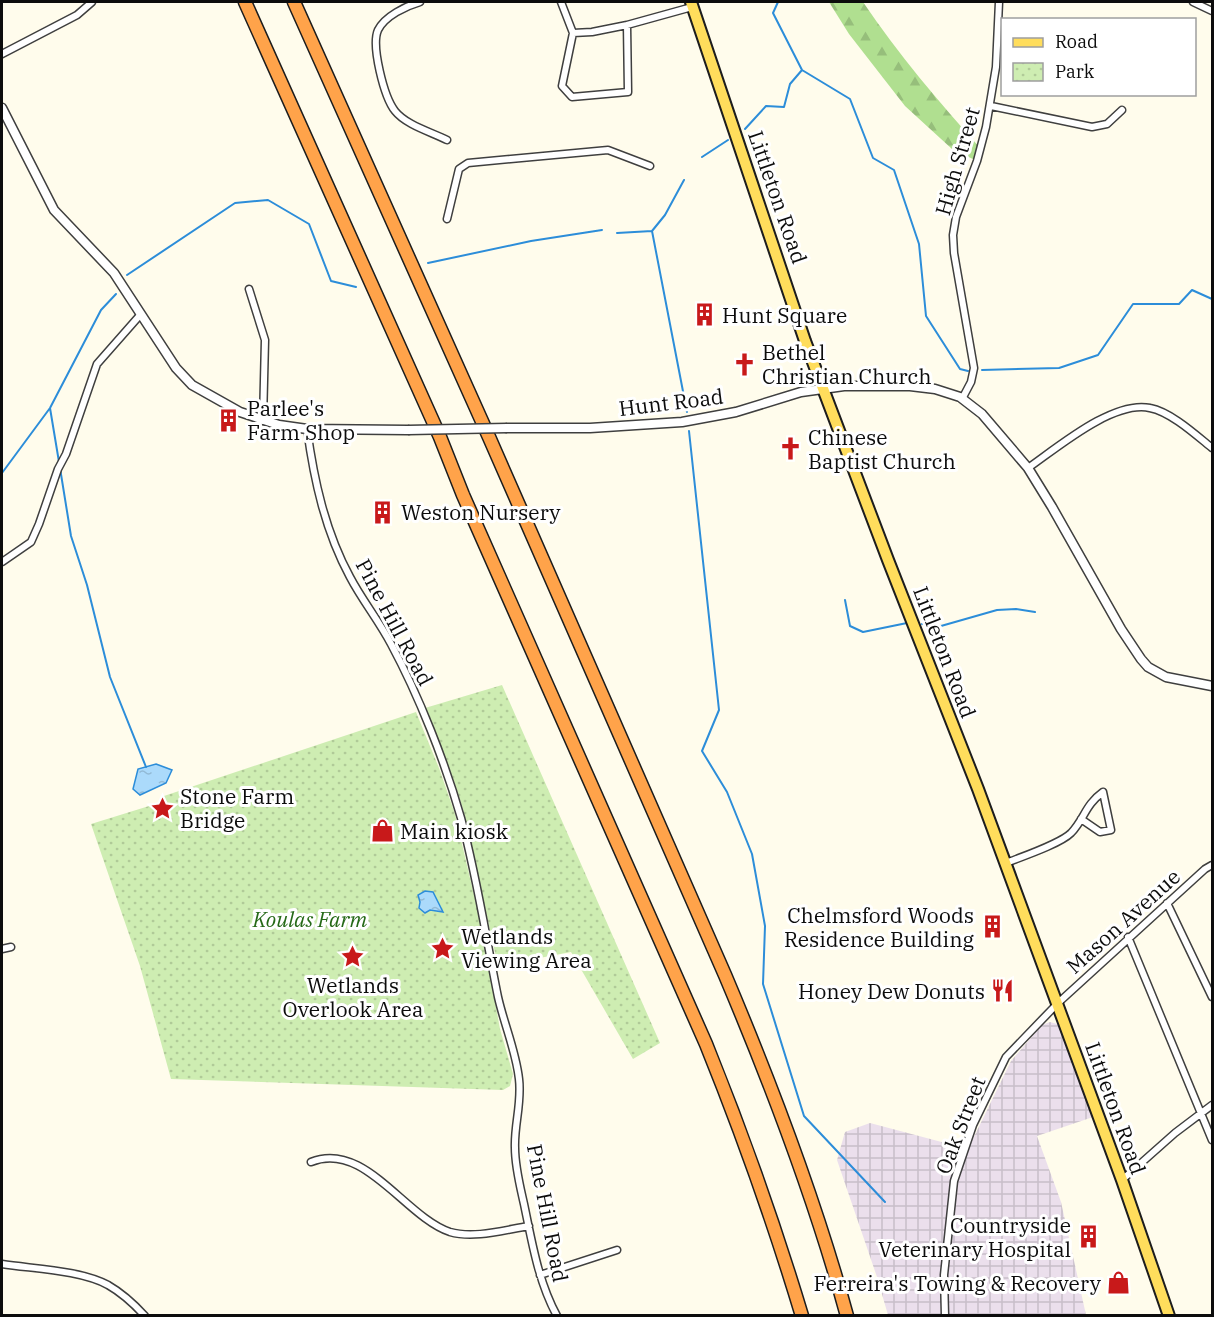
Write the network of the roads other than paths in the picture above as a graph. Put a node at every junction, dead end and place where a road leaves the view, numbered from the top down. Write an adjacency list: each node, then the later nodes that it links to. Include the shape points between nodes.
1 (92, 2): 12 (street, via 77,15)
2 (245, 2): 49 (highway, via 706,1044 763,1192)
3 (294, 2): 50 (highway, via 760,1058 821,1224)
4 (420, 2): 16 (street, via 394,14 378,30 378,63 396,112)
5 (561, 2): 11 (street)
6 (999, 2): 13 (street, High Street)
7 (1193, 2): 9 (street)
8 (692, 4): 10 (street); 21 (main road, Littleton Road)
9 (1212, 11)
10 (627, 25): 11 (street); 11 (street, via 628,92 572,97 562,86)
11 (573, 33)
12 (2, 54)
13 (991, 106): 15 (street, via 1092,127 1107,124); 22 (street, High Street, via 953,235 974,368)
14 (2, 108): 20 (street, via 54,210 107,265)
15 (1122, 110)
16 (447, 140)
17 (650, 166): 18 (street, via 608,150 468,162 459,169)
18 (447, 219)
19 (249, 289): 23 (street, via 266,340)
20 (141, 314): 23 (street, via 186,380 225,406); 27 (street, via 97,364 31,542)
21 (823, 388): 22 (street, Hunt Road, via 910,386 936,389); 24 (street, Hunt Road, bridge, via 736,412 622,427); 30 (main road, Littleton Road)
22 (962, 399): 26 (street, Hunt Road, via 982,414)
23 (263, 421): 24 (street)
24 (307, 429): 43 (street, Pine Hill Road, via 319,497 332,541 408,680 462,821 519,1075 514,1148)
25 (1212, 448): 26 (street, via 1163,413 1149,408 1130,409 1108,416)
26 (1028, 468): 28 (street, Hunt Road, via 1141,659 1166,677)
27 (2, 562)
28 (1212, 686)
29 (1081, 819): 29 (street, via 1091,800 1103,792 1111,830 1100,832); 30 (street, via 1068,836)
30 (1006, 863): 37 (main road, Littleton Road)
31 (1212, 865): 32 (street, Mason Avenue)
32 (1167, 903): 33 (street, Mason Avenue); 36 (street)
33 (1128, 937): 37 (street, Mason Avenue); 39 (street)
34 (11, 947): 35 (street)
35 (2, 949)
36 (1212, 997)
37 (1058, 1004): 42 (main road, Littleton Road); 51 (street, Oak Street, via 1006,1057 973,1125 954,1181 944,1275)
38 (1212, 1105): 39 (street)
39 (1201, 1113): 40 (street); 42 (street)
40 (1212, 1140)
41 (311, 1162): 43 (street, via 332,1158 356,1165 452,1232 470,1234)
42 (1122, 1180): 52 (main road, Littleton Road)
43 (529, 1226): 46 (street, Pine Hill Road)
44 (617, 1250): 46 (street)
45 (2, 1264): 47 (street, via 80,1275 108,1285)
46 (540, 1275): 48 (street, Pine Hill Road)
47 (145, 1316)
48 (557, 1316)
49 (802, 1316)
50 (847, 1316)
51 (945, 1316)
52 (1169, 1316)

